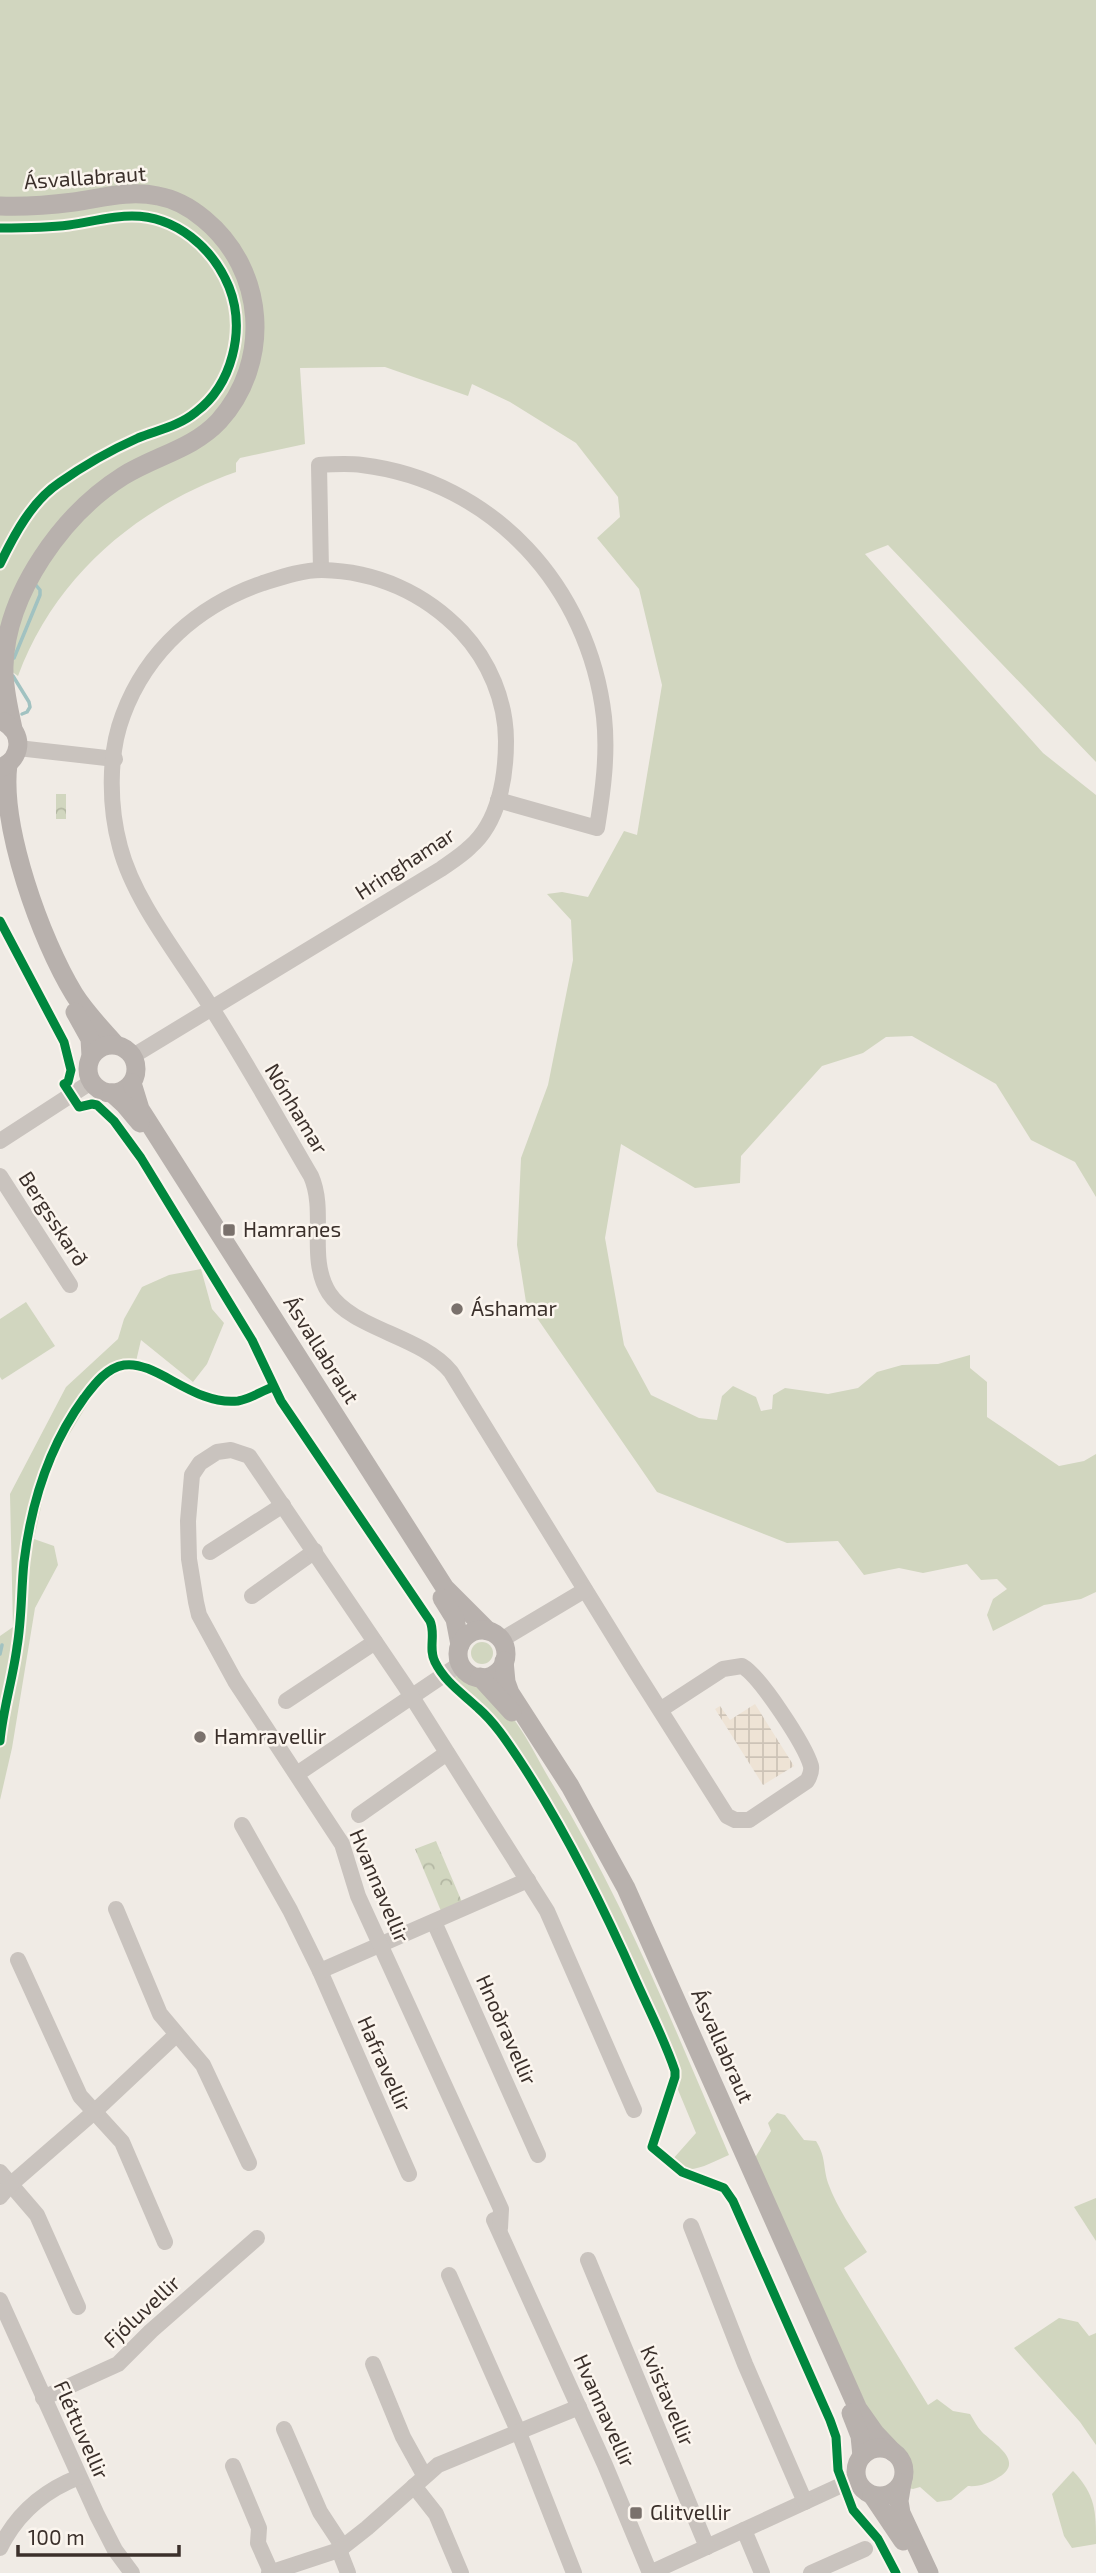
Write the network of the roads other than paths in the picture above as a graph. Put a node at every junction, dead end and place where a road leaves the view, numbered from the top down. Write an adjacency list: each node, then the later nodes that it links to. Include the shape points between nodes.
1 (0, 206): 5 (main road, Ásvallabraut, via 131,194 176,201 199,215 230,246 250,287 256,322 252,357 242,386 217,423 195,441 108,487 65,526 34,570 15,612 5,653)
2 (0, 217): 4 (main road, Ásvallabraut, via 135,205 181,217 202,231 227,261 243,298 247,324 241,366 221,404 190,431 99,479 61,514 25,567)
3 (321, 570): 6 (street, Hringhamar, via 252,587 184,626 165,644 134,692 120,724); 7 (street, Hringhamar, via 367,575 407,589 446,615 474,645 496,684 506,724 506,766); 7 (street, via 319,465 359,464 460,495 491,514 544,566 584,639 597,681 605,752 597,828)
4 (0, 631)
5 (8, 746): 6 (street); 10 (main road, Ásvallabraut, via 5,803 29,897 75,995)
6 (115, 759): 9 (street, Hringhamar, via 114,815 130,877)
7 (498, 800): 9 (street, Hringhamar, via 478,839 442,869)
8 (0, 824): 11 (main road, via 29,925 84,1026)
9 (212, 1009): 12 (street, Hringhamar); 22 (street, Nónhamar, via 313,1181 320,1268 338,1305 435,1355 451,1372)
10 (115, 1044): 11 (main road, via 101,1046); 12 (main road)
11 (91, 1056): 13 (main road, via 87,1069)
12 (133, 1056): 14 (main road)
13 (91, 1082): 15 (main road); 16 (street)
14 (132, 1083): 15 (main road); 24 (main road, Ásvallabraut, via 140,1109 439,1579)
15 (112, 1093): 26 (main road, Ásvallabraut, via 151,1139 451,1611)
16 (0, 1141)
17 (0, 1176): 18 (street, Bergsskarð)
18 (71, 1285)
19 (283, 1505): 20 (street, Hvannavellir); 21 (street); 33 (street, Hvannavellir, via 249,1456 231,1450 205,1458 195,1469 190,1491 189,1559 196,1602 208,1631)
20 (315, 1551): 23 (street); 25 (street, Hvannavellir)
21 (210, 1552)
22 (585, 1590): 24 (street); 31 (street)
23 (252, 1596)
24 (495, 1636): 26 (main road, via 479,1630 469,1633); 27 (main road, via 505,1650)
25 (375, 1642): 29 (street, Hvannavellir); 30 (street)
26 (460, 1654): 28 (main road, via 468,1673); 29 (street)
27 (504, 1661): 28 (main road, via 493,1675); 61 (main road, Ásvallabraut, via 510,1693 586,1814 643,1923 858,2409)
28 (480, 1678): 62 (main road, Ásvallabraut, via 504,1701 540,1755 620,1898 851,2413)
29 (411, 1697): 32 (street); 33 (street)
30 (286, 1701)
31 (660, 1710): 31 (street, via 723,1670 742,1666 757,1677 793,1732 810,1764 810,1776 749,1820 735,1820 727,1816)
32 (447, 1753): 34 (street); 36 (street)
33 (296, 1774): 39 (street, Hvannavellir, via 342,1844)
34 (359, 1815)
35 (242, 1825): 41 (street, Hafravellir)
36 (528, 1880): 38 (street); 43 (street, via 567,1954)
37 (116, 1909): 42 (street, via 160,2014)
38 (434, 1922): 39 (street); 45 (street, Hnoðravellir)
39 (381, 1946): 41 (street); 58 (street, Hvannavellir, via 501,2209 500,2228)
40 (18, 1960): 44 (street, via 79,2096)
41 (320, 1971): 47 (street, Hafravellir)
42 (176, 2035): 44 (street); 46 (street, via 203,2065)
43 (634, 2110)
44 (94, 2112): 48 (street); 51 (street, via 121,2141)
45 (538, 2155)
46 (248, 2163)
47 (409, 2175)
48 (3, 2185): 54 (street, via 37,2215)
49 (691, 2226): 69 (street)
50 (257, 2238): 57 (street, Fjóluvellir, via 118,2364)
51 (165, 2242)
52 (588, 2260): 71 (street, Kvistavellir)
53 (449, 2275): 60 (street)
54 (78, 2307)
55 (2, 2311): 57 (street, Fléttuvellir)
56 (373, 2364): 66 (street)
57 (43, 2398): 64 (street, Fléttuvellir)
58 (579, 2407): 60 (street); 80 (street, Hvannavellir)
59 (284, 2429): 73 (street)
60 (519, 2432): 66 (street, via 454,2457); 79 (street)
61 (893, 2452): 62 (main road, via 880,2448); 67 (main road, via 903,2466)
62 (862, 2456): 65 (main road)
63 (233, 2466): 75 (street, via 259,2528 258,2543)
64 (79, 2477): 72 (street, via 33,2502 12,2524); 76 (street, Fléttuvellir, via 115,2550)
65 (857, 2478): 68 (main road); 69 (street)
66 (419, 2481): 73 (street); 78 (street)
67 (902, 2483): 68 (main road, via 892,2493); 84 (main road, via 901,2513)
68 (872, 2495): 83 (main road)
69 (805, 2502): 70 (street)
70 (744, 2530): 71 (street); 81 (street)
71 (707, 2547): 80 (street)
72 (0, 2548)
73 (341, 2548): 75 (street); 77 (street)
74 (865, 2549): 82 (street)
75 (270, 2572)
76 (132, 2573)
77 (348, 2573)
78 (461, 2573)
79 (574, 2573)
80 (650, 2573)
81 (762, 2573)
82 (811, 2573)
83 (919, 2573)
84 (929, 2573)

